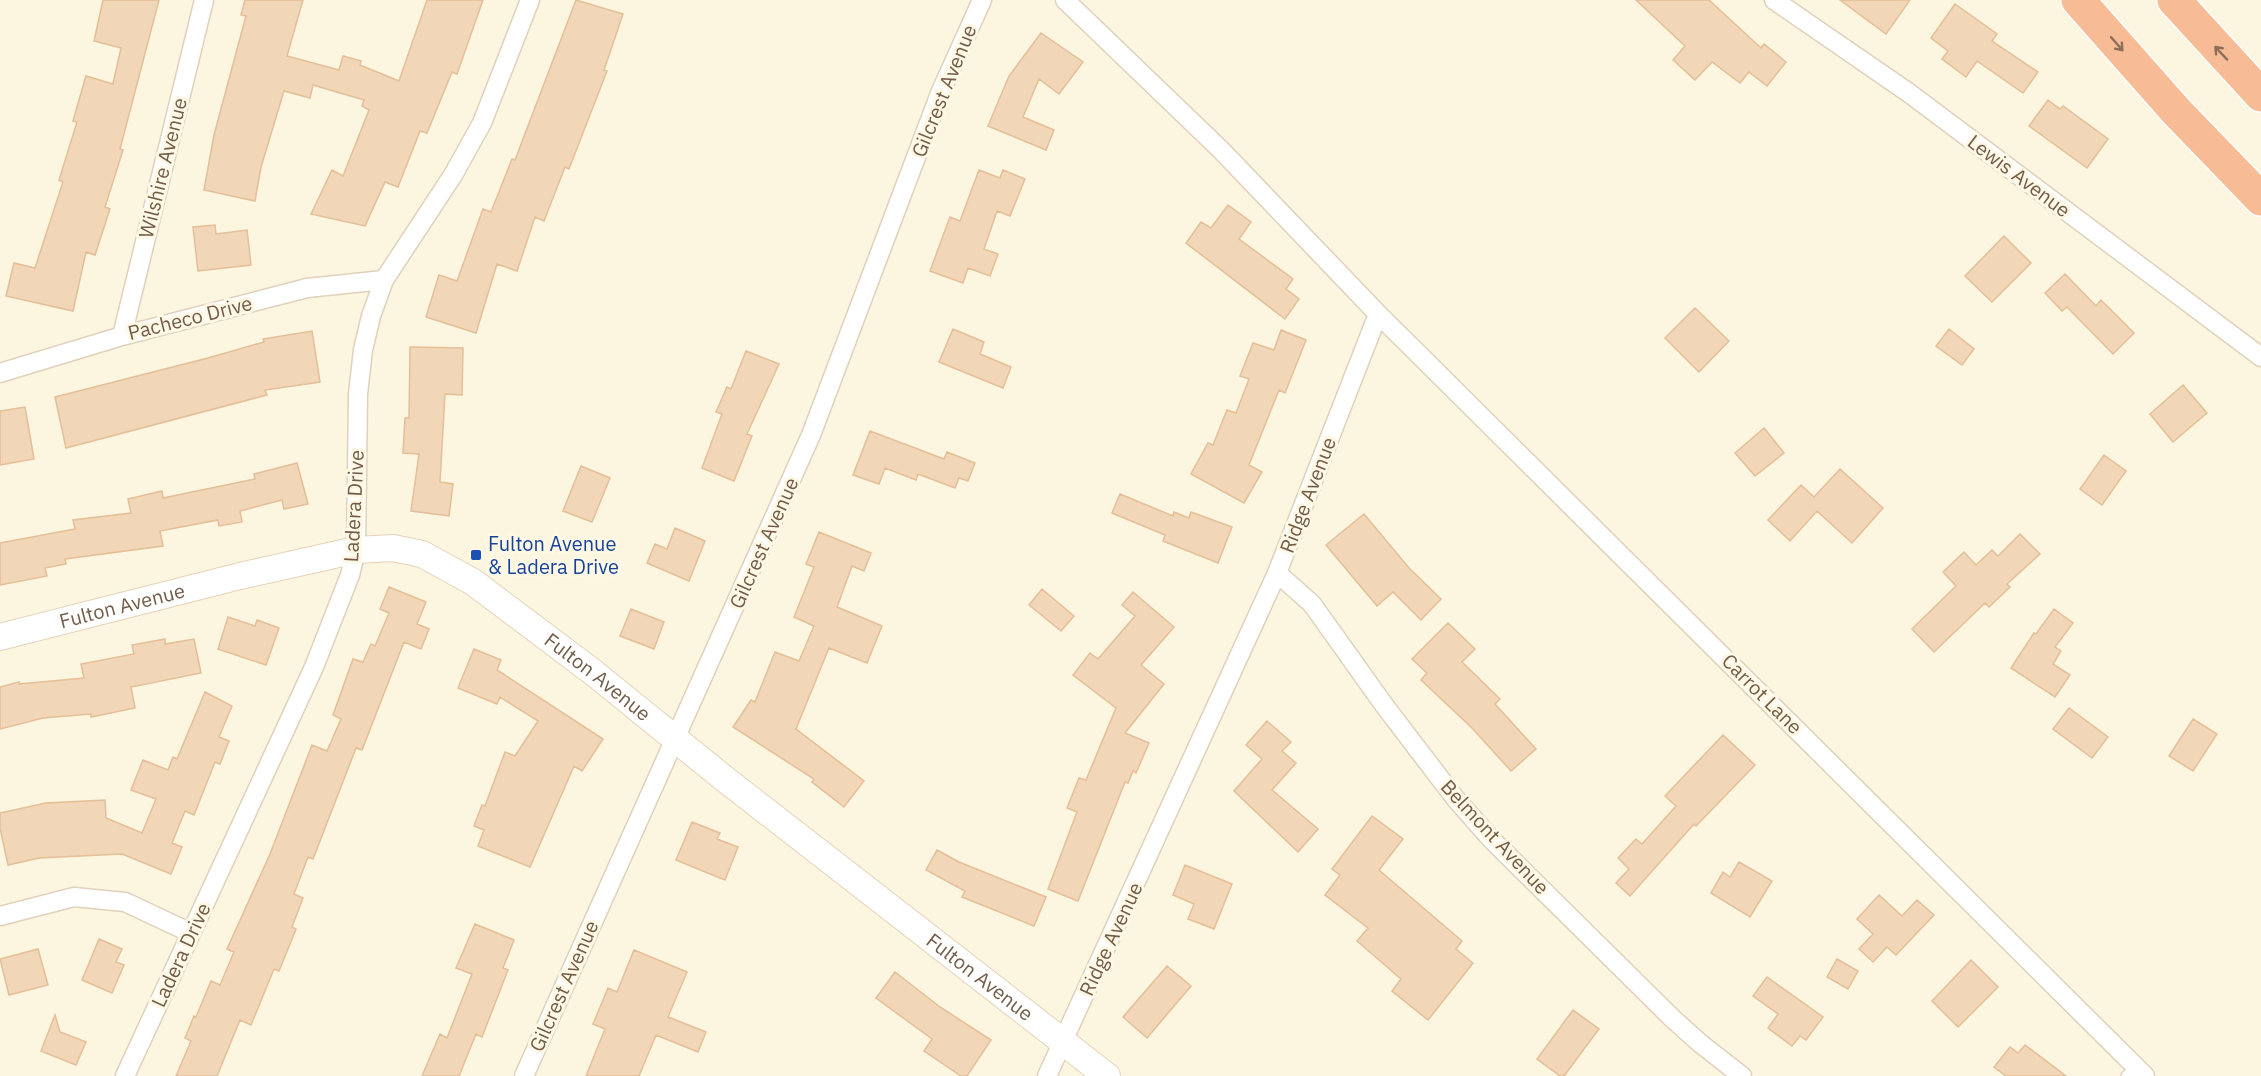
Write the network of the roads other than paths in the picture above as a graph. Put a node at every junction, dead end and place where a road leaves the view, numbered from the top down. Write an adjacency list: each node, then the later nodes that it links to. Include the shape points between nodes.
1 (204, 0): 12 (street, Wilshire Avenue)
2 (530, 0): 10 (street, Ladera Drive, via 472,144)
3 (982, 0): 18 (street, Gilcrest Avenue, via 941,91 811,435)
4 (1065, 0): 11 (street, via 1221,150)
5 (1774, 0): 13 (street, Lewis Avenue, via 1909,93)
6 (2078, 0): 9 (highway, one-way to 9)
7 (2174, 0): 8 (highway, one-way to 7)
8 (2261, 95)
9 (2261, 199)
10 (384, 280): 12 (street, Pacheco Drive, via 307,288); 15 (street, Ladera Drive, via 363,350 358,394)
11 (1378, 314): 16 (street, Ridge Avenue); 22 (street, Carrot Lane)
12 (122, 336): 14 (street, Pacheco Drive)
13 (2261, 357)
14 (0, 373)
15 (356, 550): 17 (street, Fulton Avenue); 18 (street, Fulton Avenue, via 393,548 444,564 594,673); 20 (street, Ladera Drive, via 314,667)
16 (1277, 573): 21 (street, Ridge Avenue); 27 (street, Belmont Avenue, via 1312,604 1455,798 1492,840 1687,1032)
17 (0, 637)
18 (674, 738): 21 (street, Fulton Avenue); 24 (street, Gilcrest Avenue)
19 (0, 916): 20 (street, via 74,897 125,902)
20 (191, 933): 23 (street, Ladera Drive)
21 (1063, 1042): 25 (street, Ridge Avenue); 26 (street, Fulton Avenue)
22 (2135, 1073)
23 (125, 1076)
24 (525, 1076)
25 (1047, 1076)
26 (1107, 1076)
27 (1742, 1076)

